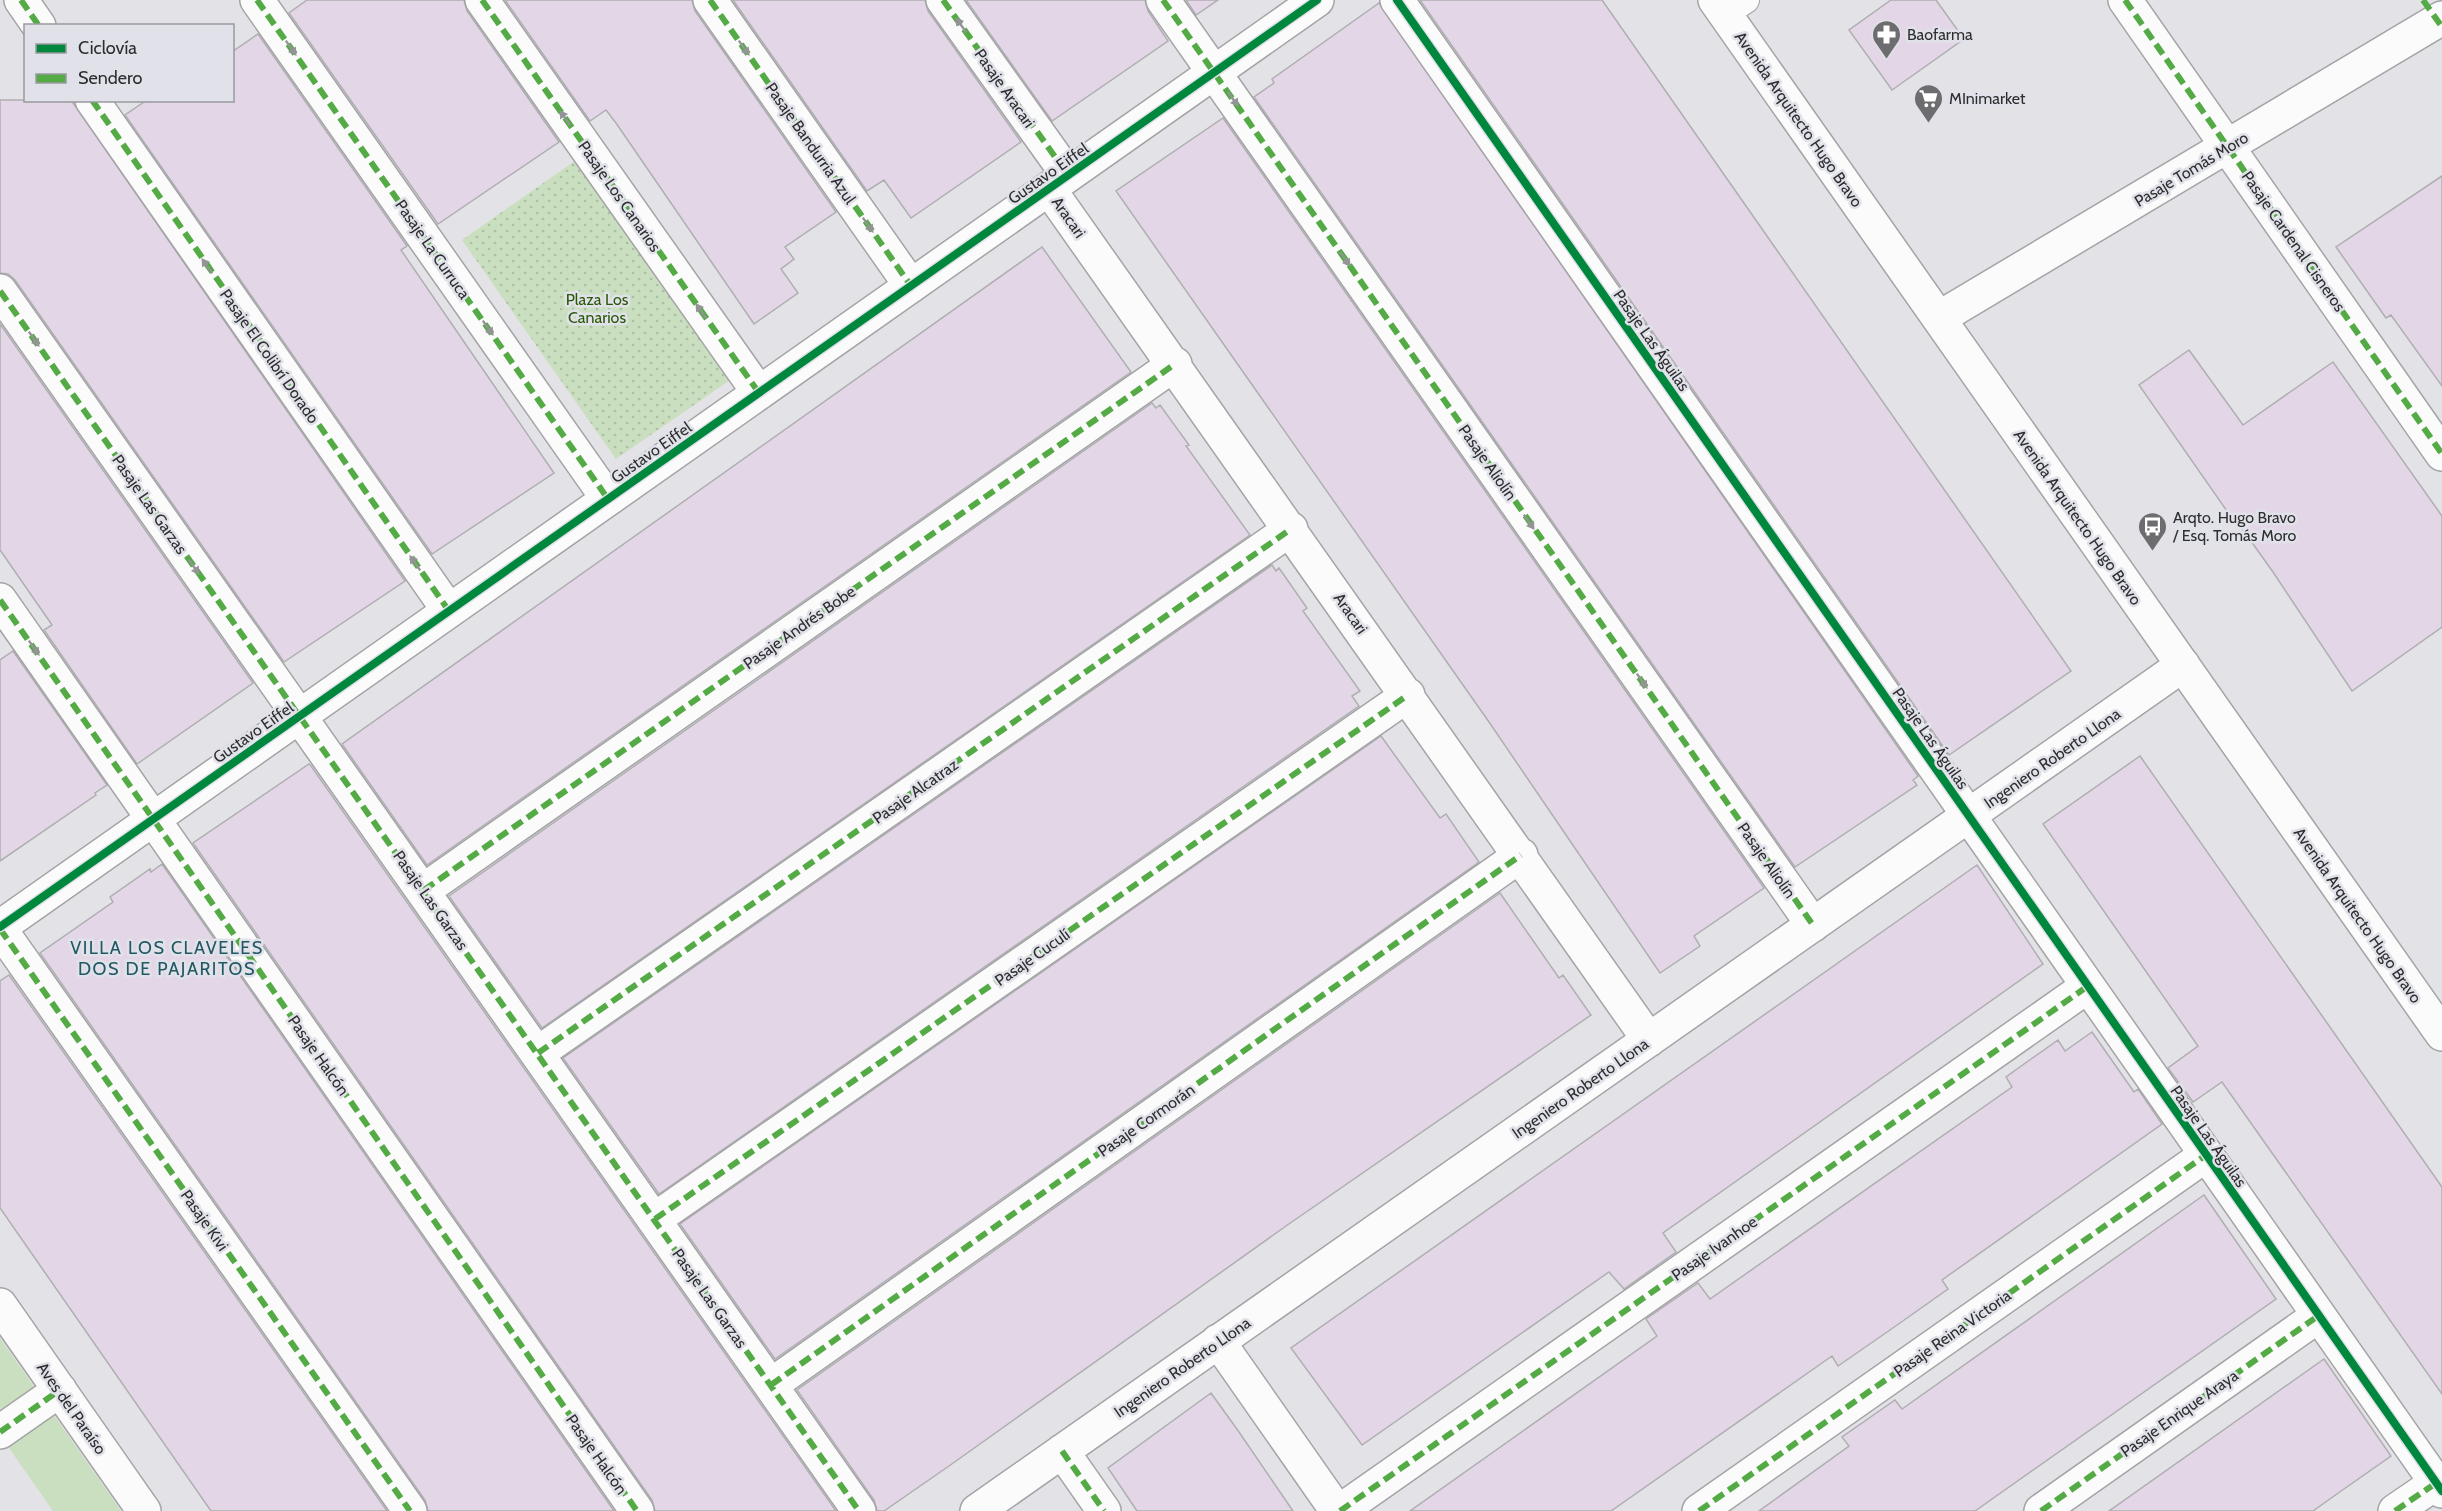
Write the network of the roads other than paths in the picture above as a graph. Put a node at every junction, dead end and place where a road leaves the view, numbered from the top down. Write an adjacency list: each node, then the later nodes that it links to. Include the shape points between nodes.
1 (21, 0): 12 (street)
2 (257, 0): 23 (street, Pasaje La Curruca, one-way to 23)
3 (482, 0): 21 (street, Pasaje Los Canarios, one-way to 3)
4 (710, 0): 17 (street, Pasaje Bandurria Azul, one-way to 17)
5 (943, 0): 16 (street, Pasaje Aracari, one-way to 5)
6 (1163, 0): 13 (street, Pasaje Aliolín)
7 (1317, 0): 13 (street, Gustavo Eiffel)
8 (1397, 0): 30 (street, Pasaje Las Águilas)
9 (2125, 0): 15 (street, Pasaje Cardenal Cisneros)
10 (1729, 5): 19 (street, Avenida Arquitecto Hugo Bravo)
11 (2436, 16): 15 (street, Pasaje Tomás Moro)
12 (38, 24)
13 (1214, 72): 16 (street, Gustavo Eiffel); 34 (street, Pasaje Aliolín, one-way to 34)
14 (93, 102): 26 (street, Pasaje El Colibrí Dorado, one-way to 14)
15 (2229, 147): 19 (street, Pasaje Tomás Moro); 22 (street, Pasaje Cardenal Cisneros)
16 (1059, 182): 17 (street, Gustavo Eiffel); 20 (street, Aracari)
17 (911, 286): 21 (street, Gustavo Eiffel)
18 (0, 291): 29 (street, Pasaje Las Garzas, one-way to 29)
19 (1939, 318): 27 (street, Avenida Arquitecto Hugo Bravo)
20 (1175, 364): 24 (street, Aracari); 33 (street, Pasaje Andrés Bobe)
21 (759, 393): 23 (street, Gustavo Eiffel)
22 (2442, 454)
23 (608, 499): 26 (street, Gustavo Eiffel)
24 (1291, 529): 28 (street, Aracari); 39 (street, Pasaje Alcatraz)
25 (0, 600): 31 (street, Pasaje Halcón, one-way to 31)
26 (449, 611): 29 (street, Gustavo Eiffel)
27 (2183, 665): 30 (street, Ingeniero Roberto Llona); 37 (street, Avenida Arquitecto Hugo Bravo)
28 (1408, 695): 32 (street, Aracari); 41 (street, Pasaje Cuculí)
29 (300, 717): 31 (street, Gustavo Eiffel); 33 (street, Pasaje Las Garzas)
30 (1969, 816): 34 (street, Ingeniero Roberto Llona); 36 (street, Pasaje Las Águilas)
31 (154, 818): 35 (street, Gustavo Eiffel); 52 (street, Pasaje Halcón)
32 (1521, 855): 38 (street, Aracari); 45 (street, Pasaje Cormorán)
33 (424, 890): 39 (street, Pasaje Las Garzas)
34 (1813, 925): 38 (street, Ingeniero Roberto Llona)
35 (0, 928): 51 (street, Pasaje Kivi)
36 (2088, 986): 40 (street, Pasaje Las Águilas); 56 (street, Pasaje Ivanhoe)
37 (2442, 1034)
38 (1649, 1040): 44 (street, Ingeniero Roberto Llona)
39 (538, 1053): 41 (street, Pasaje Las Garzas)
40 (2206, 1155): 43 (street, Pasaje Las Águilas); 57 (street, Pasaje Reina Victoria)
41 (655, 1219): 45 (street, Pasaje Las Garzas)
42 (0, 1305): 46 (street, Aves del Paraíso)
43 (2318, 1316): 49 (street, Pasaje Las Águilas); 58 (street, Pasaje Enrique Araya)
44 (1218, 1341): 48 (street, Ingeniero Roberto Llona); 56 (street)
45 (771, 1385): 53 (street, Pasaje Las Garzas)
46 (60, 1390): 47 (street); 50 (street, Aves del Paraíso)
47 (0, 1432)
48 (1062, 1451): 54 (street, Ingeniero Roberto Llona); 55 (street)
49 (2439, 1487): 59 (street)
50 (144, 1511)
51 (410, 1511)
52 (637, 1511)
53 (859, 1511)
54 (977, 1511)
55 (1104, 1511)
56 (1339, 1511)
57 (1699, 1511)
58 (2041, 1511)
59 (2395, 1511)

